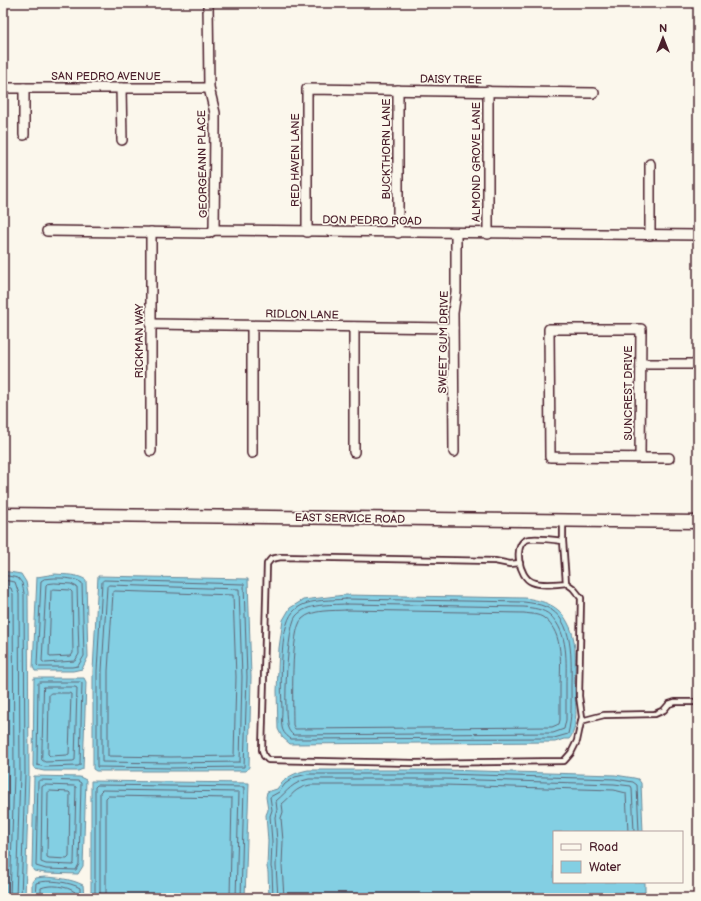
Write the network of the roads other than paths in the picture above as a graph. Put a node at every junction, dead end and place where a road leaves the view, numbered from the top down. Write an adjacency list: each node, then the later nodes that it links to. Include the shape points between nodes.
1 (208, 3): 5 (street, GEORGEANN PLACE)
2 (3, 88): 3 (street, SAN PEDRO AVENUE)
3 (24, 88): 4 (street, SAN PEDRO AVENUE); 10 (street)
4 (121, 88): 5 (street, SAN PEDRO AVENUE); 11 (street)
5 (209, 88): 13 (street, GEORGEANN PLACE, via 215,113)
6 (307, 88): 7 (street, DAISY TREE); 16 (street, RED HAVEN LANE)
7 (398, 90): 8 (street, DAISY TREE); 17 (street, BUCKTHORN LANE)
8 (488, 91): 9 (street, DAISY TREE); 19 (street, ALMOND GROVE LANE)
9 (594, 93)
10 (24, 135)
11 (122, 140)
12 (650, 164): 20 (street)
13 (214, 230): 15 (street, DON PEDRO ROAD, via 209,233); 16 (street, DON PEDRO ROAD)
14 (47, 231): 15 (street, DON PEDRO ROAD)
15 (151, 232): 22 (street, RICKMAN WAY)
16 (307, 232): 17 (street, DON PEDRO ROAD)
17 (398, 233): 18 (street, DON PEDRO ROAD)
18 (456, 233): 19 (street, DON PEDRO ROAD); 25 (street, SWEET GUM DRIVE)
19 (488, 234): 20 (street, DON PEDRO ROAD)
20 (650, 235): 21 (street, DON PEDRO ROAD)
21 (698, 236)
22 (151, 324): 23 (street, RIDLON LANE); 28 (street, RICKMAN WAY)
23 (252, 326): 24 (street, RIDLON LANE); 31 (street)
24 (354, 327): 25 (street, RIDLON LANE); 29 (street)
25 (453, 328): 30 (street, SWEET GUM DRIVE)
26 (641, 364): 27 (street); 32 (street, SUNCREST DRIVE); 32 (street, SUNCREST DRIVE, via 641,328 550,328 550,457)
27 (698, 364)
28 (150, 451)
29 (354, 452)
30 (454, 452)
31 (252, 453)
32 (640, 458): 33 (street)
33 (669, 458)
34 (3, 514): 35 (street, EAST SERVICE ROAD)
35 (563, 521): 36 (street, EAST SERVICE ROAD); 37 (lane)
36 (698, 522)
37 (563, 541): 38 (lane, via 525,540 520,545); 39 (lane)
38 (520, 563): 39 (lane, via 526,579 533,583); 41 (lane, via 272,558 267,564 262,750 264,756 268,760 414,763 564,761 577,741)
39 (566, 583): 41 (lane, via 580,598)
40 (698, 702): 41 (lane, via 675,702 655,714 604,715)
41 (581, 721)

